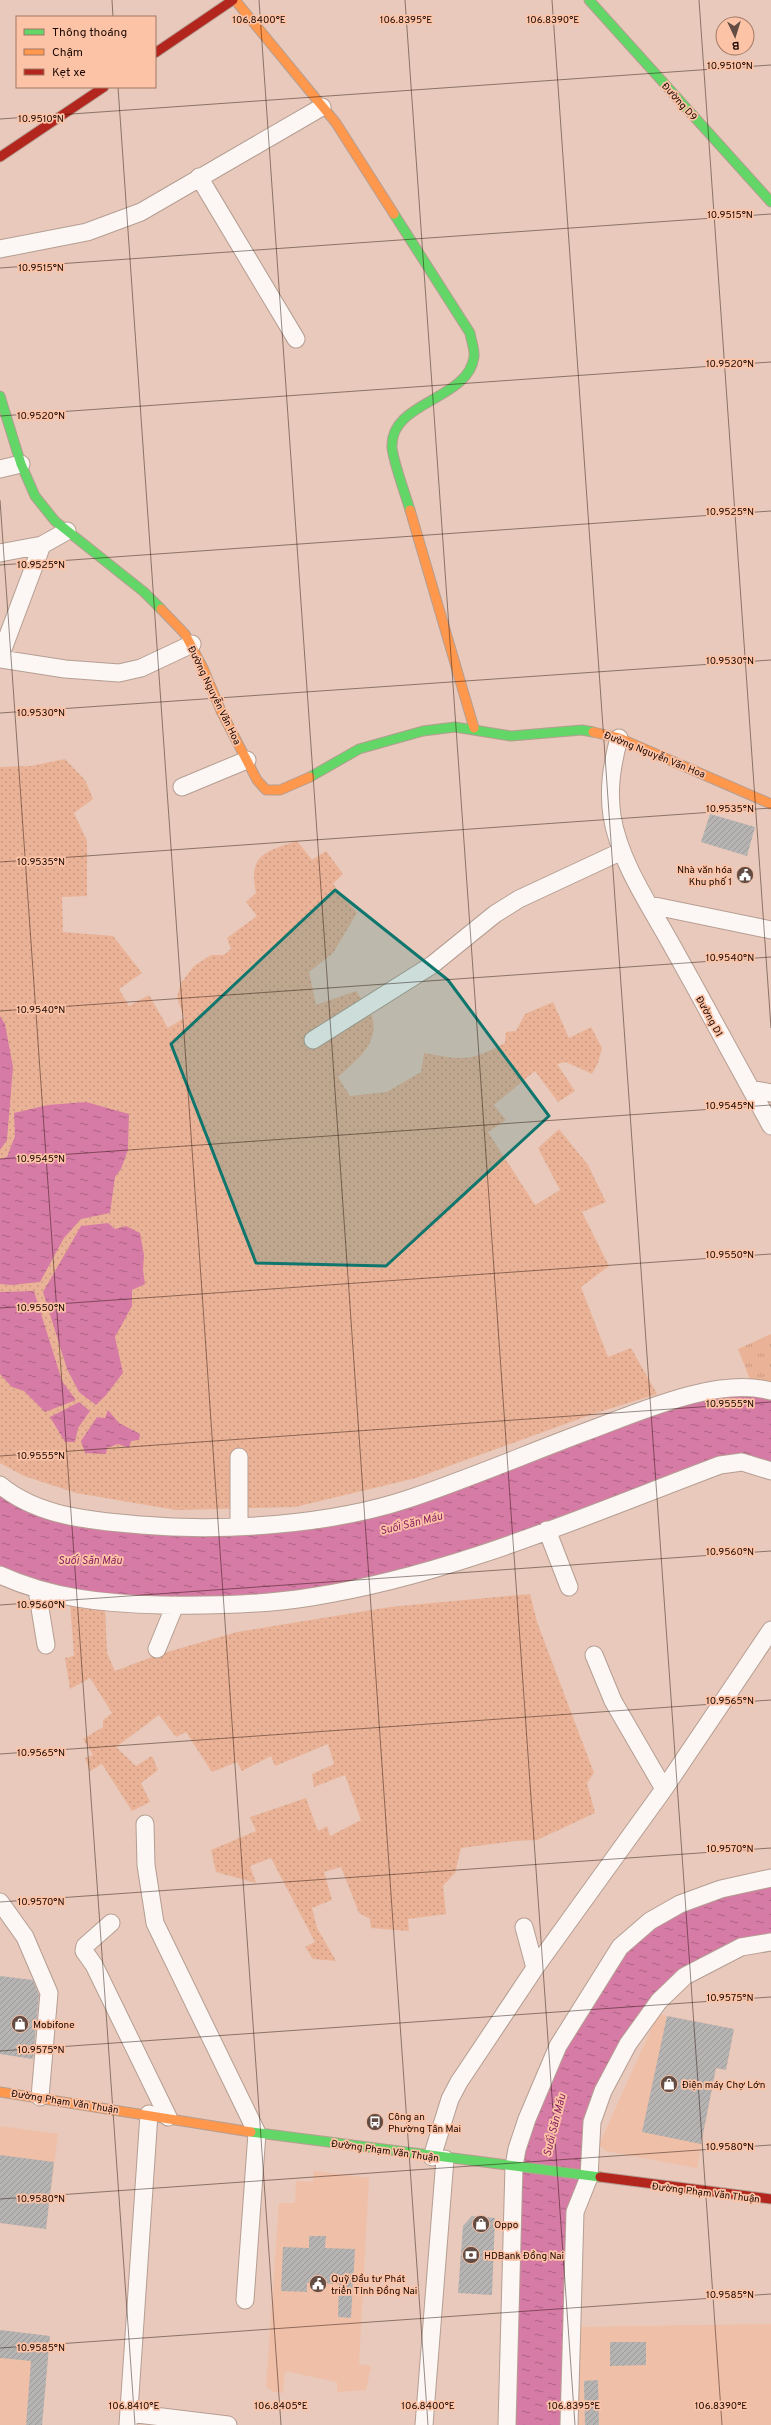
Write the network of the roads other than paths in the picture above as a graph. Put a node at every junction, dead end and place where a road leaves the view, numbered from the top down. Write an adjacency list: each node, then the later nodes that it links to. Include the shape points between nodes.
1 (589, 0): 8 (street, Đường D9)
2 (225, 2): 3 (street); 5 (street)
3 (156, 52)
4 (103, 88): 6 (street)
5 (322, 107): 7 (street); 19 (street, via 336,123 470,333 473,342 474,369 469,376 404,417 394,431 392,447)
6 (0, 157)
7 (199, 176): 9 (street, via 141,212 87,232); 10 (street)
8 (771, 202)
9 (0, 248)
10 (296, 339)
11 (0, 396): 12 (street, Đường Nguyễn Văn Hoa)
12 (21, 464): 13 (street); 14 (street, Đường Nguyễn Văn Hoa, via 35,496)
13 (0, 469)
14 (67, 531): 15 (street); 17 (street, Đường Nguyễn Văn Hoa, via 144,592)
15 (42, 545): 16 (street); 18 (street)
16 (0, 553)
17 (192, 644): 18 (street, via 141,668 119,673 65,669); 21 (street, Đường Nguyễn Văn Hoa, via 221,710)
18 (0, 658)
19 (474, 728): 20 (street, Đường Nguyễn Văn Hoa, via 511,736 582,730); 21 (street, Đường Nguyễn Văn Hoa, via 446,727 386,740 360,749 298,784 280,790 266,790 257,780)
20 (619, 738): 23 (street, Đường Nguyễn Văn Hoa); 24 (street, Đường D1, via 611,770 609,792 612,817)
21 (247, 760): 22 (street)
22 (182, 787)
23 (771, 804)
24 (622, 851): 25 (street, Đường D1); 27 (street, via 495,914 432,965)
25 (650, 906): 26 (street); 28 (street, Đường D1)
26 (771, 930)
27 (313, 1040)
28 (751, 1089): 29 (street); 30 (street, Đường D1)
29 (771, 1094)
30 (771, 1126)
31 (771, 1391): 35 (street, via 714,1389 656,1406 406,1499 348,1513)
32 (239, 1457): 35 (street)
33 (771, 1471): 36 (street, via 742,1462 720,1465)
34 (0, 1485): 35 (street, via 14,1497 38,1508 74,1517 110,1523 168,1527)
35 (239, 1527)
36 (547, 1530): 38 (street); 40 (street, via 485,1553 391,1581 266,1603)
37 (0, 1575): 39 (street)
38 (569, 1587)
39 (37, 1590): 40 (street, via 85,1600); 42 (street)
40 (175, 1606): 43 (street)
41 (771, 1630): 45 (street)
42 (46, 1645)
43 (157, 1649)
44 (594, 1655): 45 (street, via 613,1701)
45 (664, 1789): 52 (street)
46 (145, 1824): 57 (street, via 146,1865 155,1923)
47 (771, 1878): 59 (street, via 720,1889 680,1904 650,1921 620,1947 558,2046 527,2119)
48 (0, 1902): 54 (street, via 25,1937 50,1993)
49 (111, 1923): 56 (street, via 85,1946 84,1951 97,1972)
50 (524, 1927): 52 (street)
51 (771, 1942): 60 (street, via 741,1946 712,1961 685,1976 659,2001 628,2044 603,2091 592,2122)
52 (535, 1968): 58 (street, via 450,2099)
53 (0, 2092): 54 (street, Đường Phạm Văn Thuận)
54 (40, 2097): 55 (street, Đường Phạm Văn Thuận)
55 (149, 2114): 56 (street, Đường Phạm Văn Thuận); 63 (street)
56 (168, 2117): 57 (street, Đường Phạm Văn Thuận)
57 (257, 2133): 58 (street, Đường Phạm Văn Thuận); 62 (street)
58 (439, 2158): 59 (street, Đường Phạm Văn Thuận); 65 (street)
59 (514, 2166): 60 (street, Đường Phạm Văn Thuận); 66 (street)
60 (590, 2177): 61 (street, Đường Phạm Văn Thuận); 67 (street, via 575,2212)
61 (771, 2199)
62 (245, 2300)
63 (128, 2419): 64 (street)
64 (228, 2425)
65 (424, 2425)
66 (507, 2425)
67 (569, 2425)

